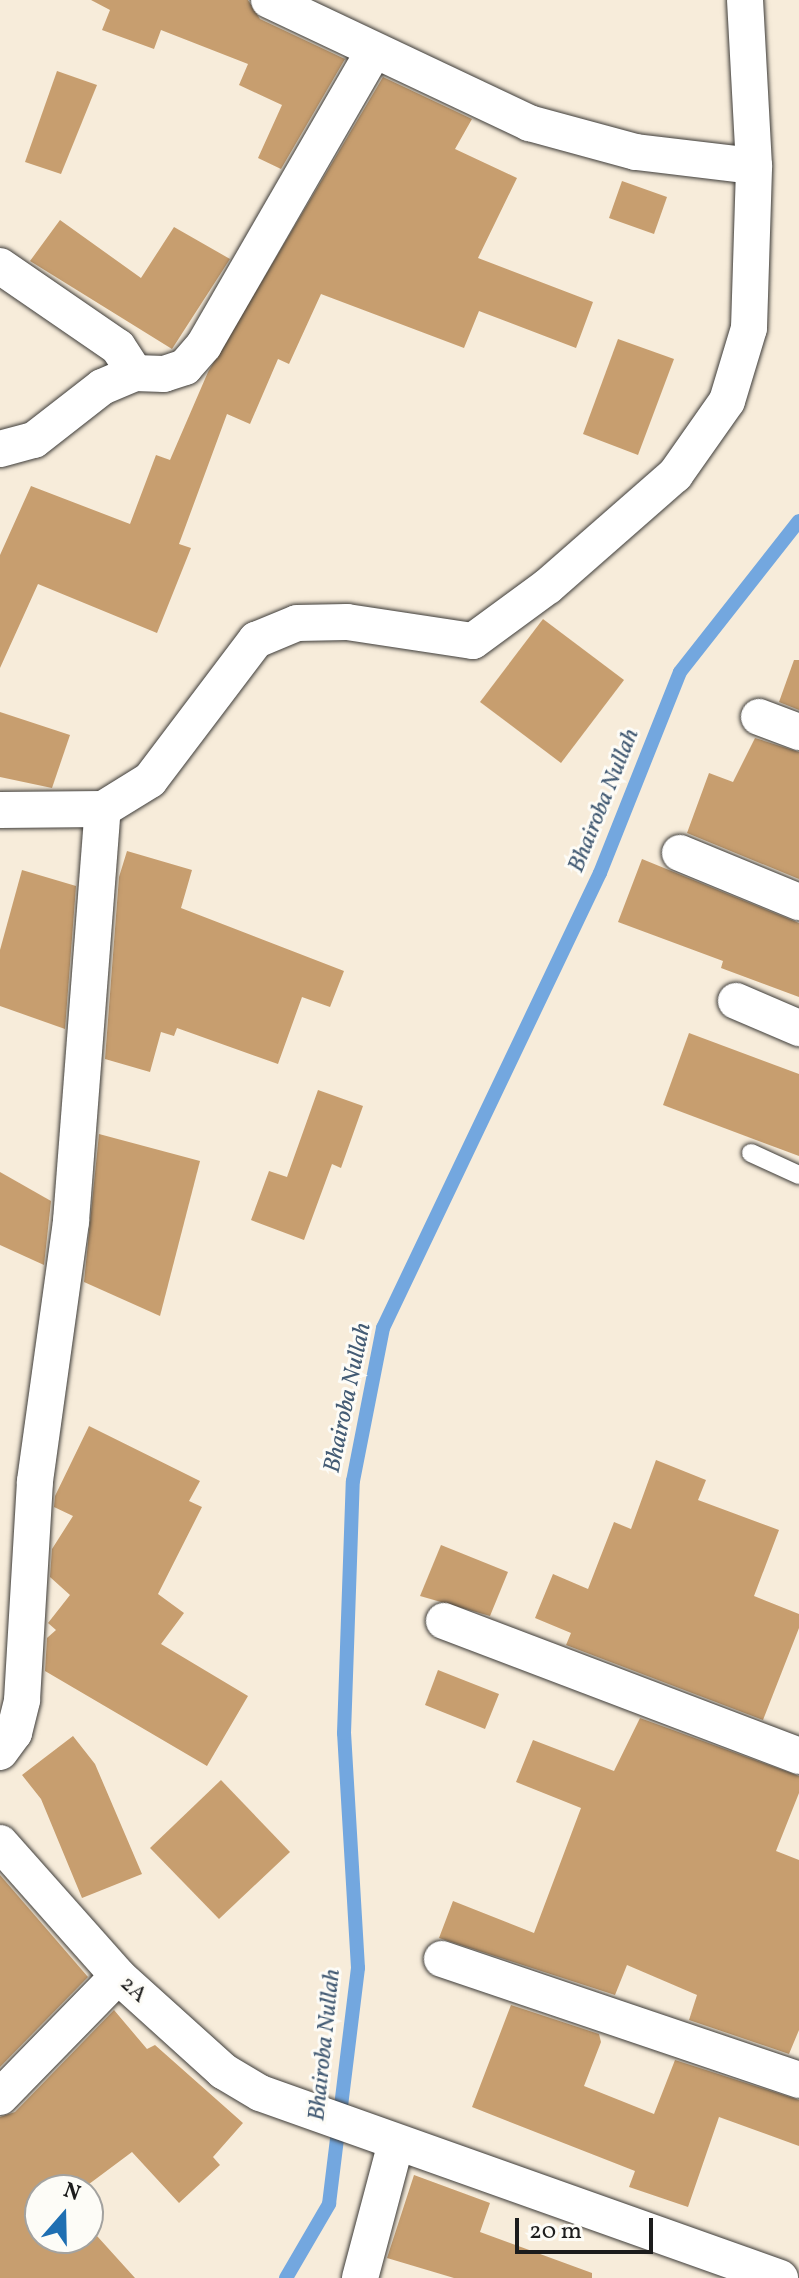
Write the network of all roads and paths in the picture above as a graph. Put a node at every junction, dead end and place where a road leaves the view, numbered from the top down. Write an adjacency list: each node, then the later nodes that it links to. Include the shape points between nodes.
1 (269, 0): 3 (street)
2 (745, 0): 4 (street)
3 (374, 50): 4 (street, via 529,123 636,152); 6 (street, via 204,345 185,367 164,374)
4 (754, 166): 10 (street, via 749,328 727,401 675,475 548,586 473,641 347,622 297,623 256,640 150,780)
5 (0, 266): 6 (street, via 118,347)
6 (135, 373): 7 (street, via 102,387 34,440)
7 (0, 449)
8 (759, 717): 9 (street)
9 (799, 732)
10 (103, 809): 11 (street); 19 (street, via 71,1221)
11 (0, 810)
12 (680, 853): 13 (street)
13 (799, 902)
14 (736, 1001): 15 (street)
15 (799, 1028)
16 (751, 1153): 17 (lane)
17 (799, 1175)
18 (444, 1621): 21 (street)
19 (12, 1623): 20 (street, via 22,1700 14,1733)
20 (0, 1752)
21 (799, 1756)
22 (0, 1843): 24 (street, 2A)
23 (442, 1959): 25 (street)
24 (118, 1976): 26 (street); 27 (street, 2A, via 223,2071)
25 (799, 2080)
26 (0, 2097)
27 (386, 2139): 28 (street); 29 (street, 2A)
28 (363, 2277)
29 (780, 2278)

